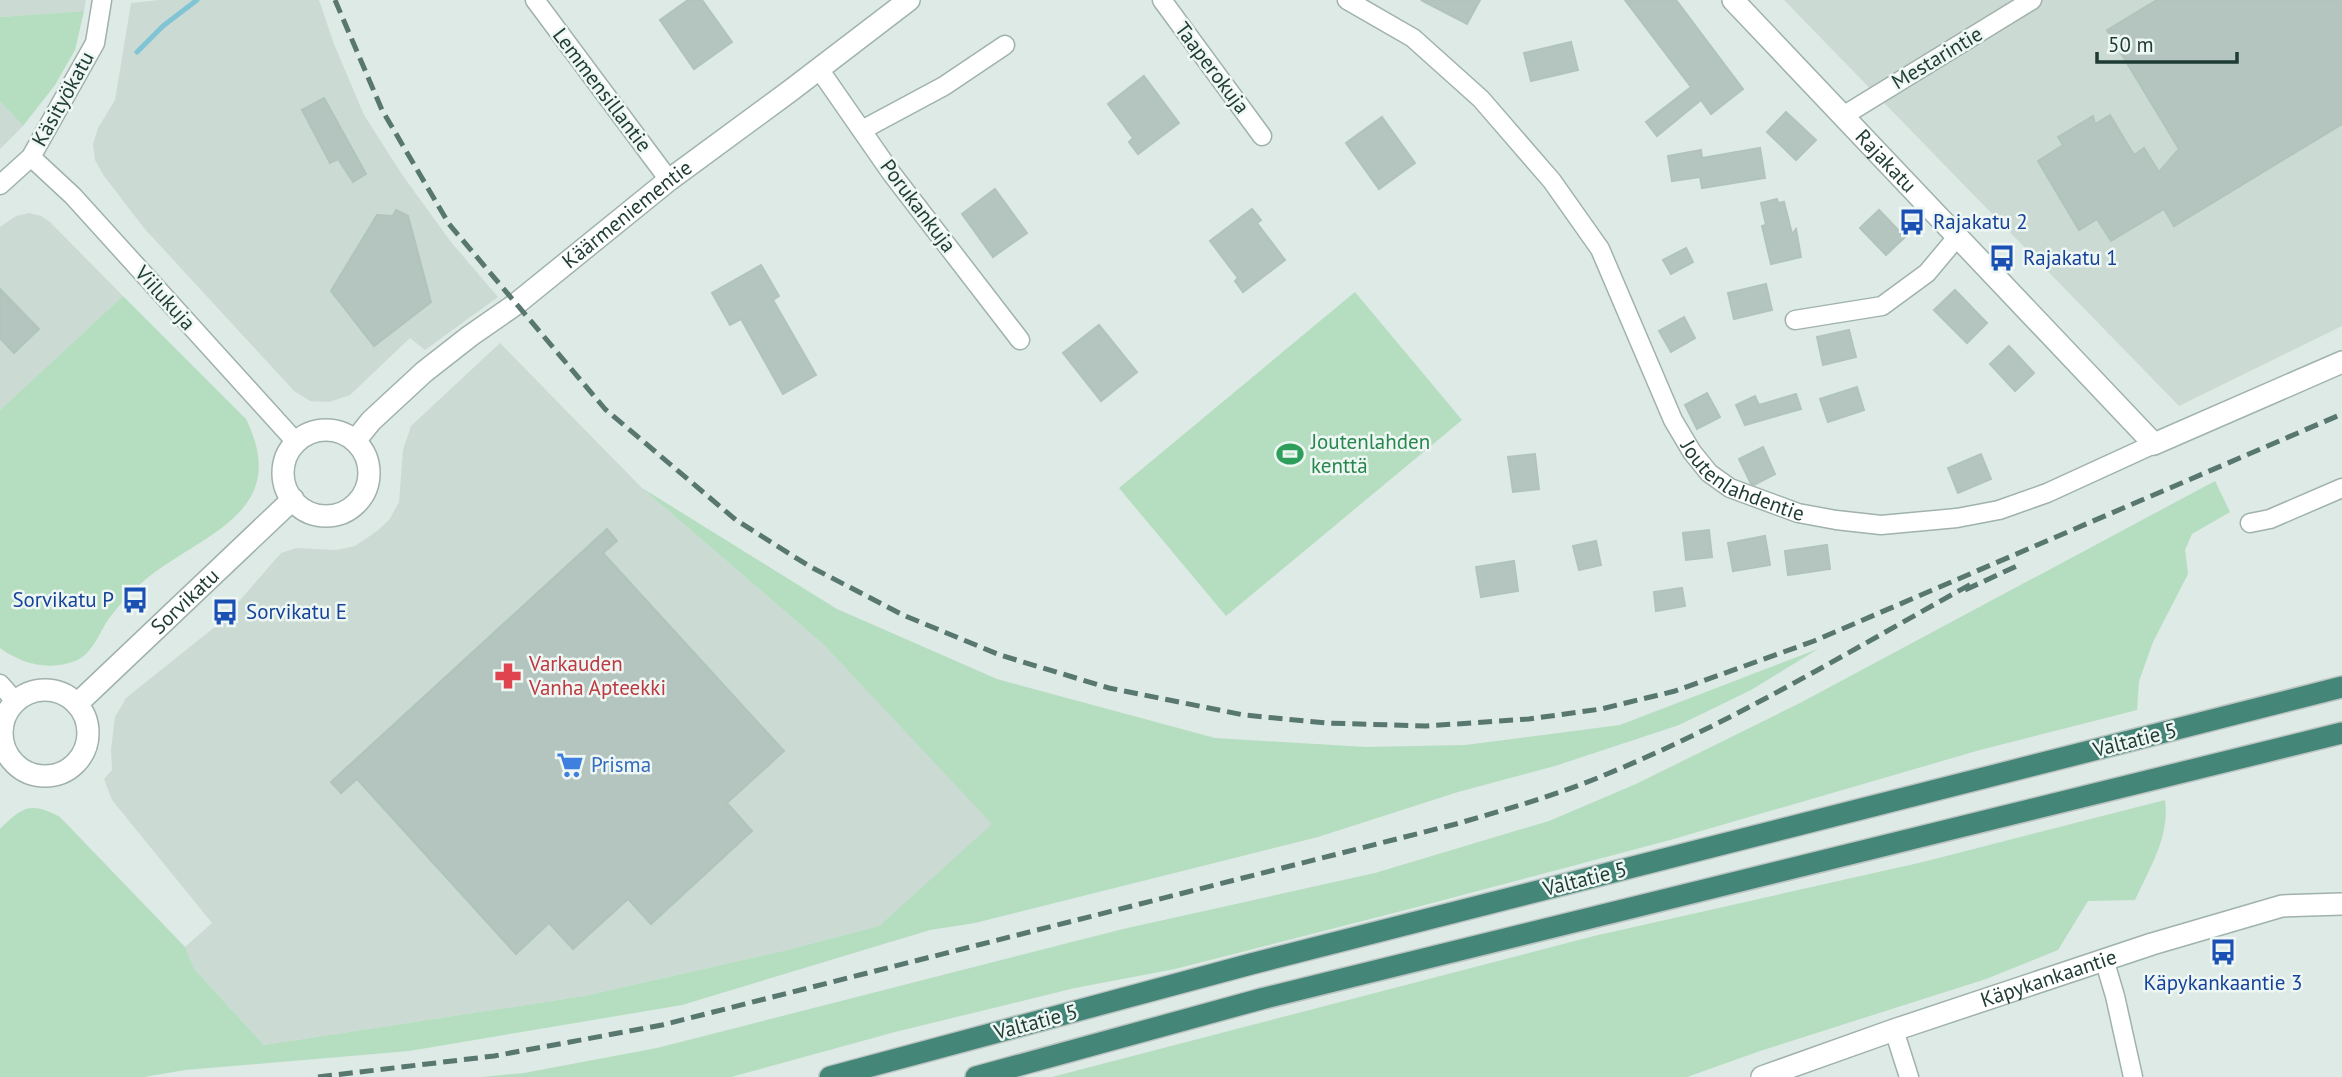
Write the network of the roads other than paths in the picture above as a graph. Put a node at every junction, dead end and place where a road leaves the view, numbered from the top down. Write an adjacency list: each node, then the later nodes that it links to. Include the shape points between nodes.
1 (102, 0): 13 (street, Käsityökatu, via 95,43)
2 (535, 0): 14 (street, Lemmensillantie)
3 (909, 0): 9 (street, Käärmeniementie)
4 (1162, 0): 12 (street, Taaperokuja)
5 (1347, 0): 22 (street, Joutenlahdentie, via 1413,38 1481,99 1552,181 1600,249 1673,420 1709,473 1730,488 1798,513 1836,520 1881,524 1957,518 1999,510 2047,493)
6 (1733, 0): 10 (street, Rajakatu)
7 (2032, 0): 10 (street, Mestarintie)
8 (1005, 45): 11 (street, via 944,86)
9 (819, 69): 11 (street, Porukankuja); 14 (street, Käärmeniementie)
10 (1843, 116): 16 (street, Rajakatu)
11 (862, 130): 18 (street, Porukankuja)
12 (1262, 136)
13 (31, 158): 15 (street, Käsityökatu); 21 (street, Viilukuja, via 73,196)
14 (669, 180): 20 (street, Käärmeniementie, via 424,372)
15 (0, 185)
16 (1958, 236): 17 (street, via 1927,273 1882,306); 22 (street, Rajakatu)
17 (1795, 320)
18 (1020, 340)
19 (2342, 362): 22 (street, Joutenlahdentie)
20 (355, 441): 21 (street, via 332,430 319,430); 24 (street, via 366,457 369,478 354,505 320,515)
21 (296, 442): 24 (street, via 284,464)
22 (2154, 444)
23 (2342, 488): 25 (street, via 2270,519)
24 (293, 499): 29 (street, Sorvikatu)
25 (2249, 523)
26 (0, 684): 28 (street)
27 (2342, 687): 35 (highway, Valtatie 5, via 1251,964)
28 (16, 702): 29 (street, via 40,690 54,691); 31 (street, via 3,724)
29 (76, 704): 31 (street, via 88,728 87,742 74,765 49,776)
30 (2337, 735): 36 (highway, Valtatie 5, via 1261,999)
31 (7, 768)
32 (2342, 904): 33 (street, Käpykankaantie, via 2282,906)
33 (2104, 959): 34 (street, Käpykankaantie); 39 (street)
34 (1894, 1030): 37 (street, Käpykankaantie); 38 (street)
35 (830, 1077)
36 (976, 1077)
37 (1762, 1077)
38 (1909, 1077)
39 (2133, 1077)

